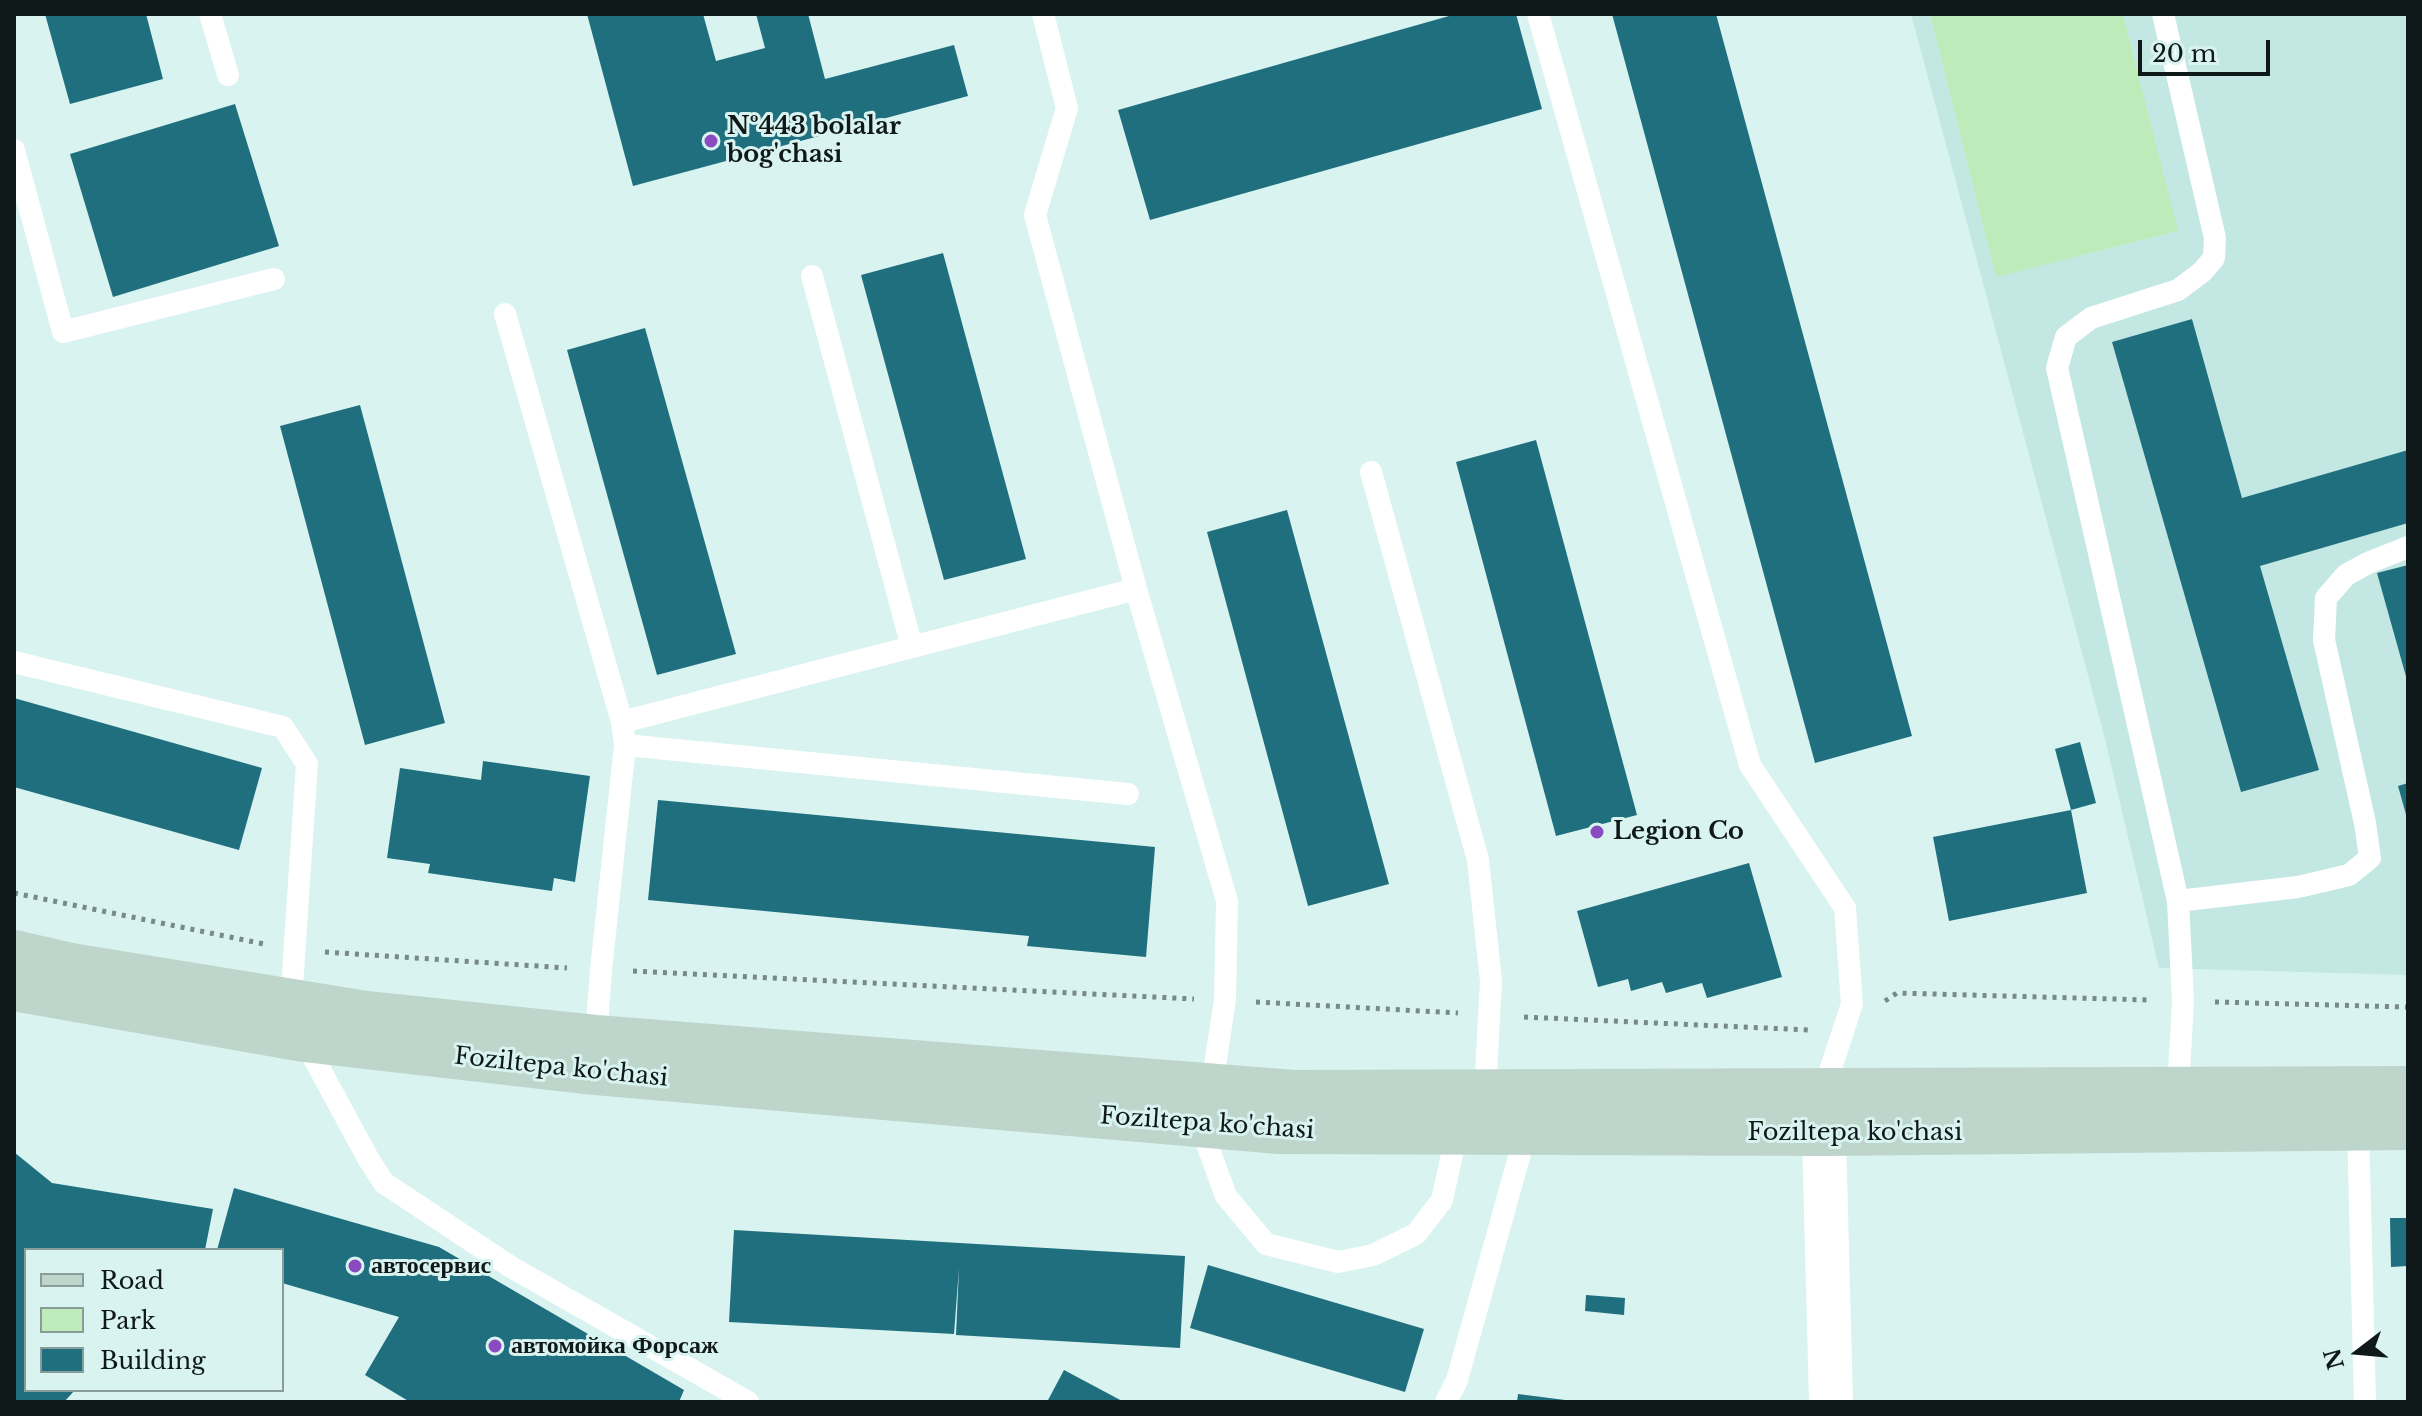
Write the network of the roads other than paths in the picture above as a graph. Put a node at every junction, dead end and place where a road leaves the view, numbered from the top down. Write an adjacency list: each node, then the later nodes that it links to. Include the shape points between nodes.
1 (210, 14): 5 (lane)
2 (1043, 14): 12 (lane, via 1067,108 1035,215)
3 (1538, 14): 26 (lane, via 1750,765 1845,908 1852,1004)
4 (2165, 14): 18 (lane, via 2215,238 2214,258 2178,290 2091,318 2066,337 2057,368)
5 (228, 75)
6 (14, 150): 8 (lane, via 63,332)
7 (812, 276): 13 (lane)
8 (274, 279)
9 (505, 314): 15 (lane)
10 (1371, 472): 25 (lane, via 1478,860 1491,981)
11 (2408, 547): 18 (lane, via 2346,575 2326,598 2324,640 2370,858 2349,875 2298,887)
12 (1136, 589): 13 (lane); 27 (lane, via 1227,901 1225,1000)
13 (912, 647): 15 (lane)
14 (14, 662): 21 (lane, via 283,727 307,764)
15 (622, 722): 16 (lane)
16 (625, 745): 17 (lane); 22 (lane)
17 (1128, 794)
18 (2178, 901): 24 (lane, via 2183,1001)
19 (14, 952): 21 (main road, Foziltepa ko'chasi)
20 (14, 989): 21 (main road, Foziltepa ko'chasi)
21 (298, 1020): 22 (main road, Foziltepa ko'chasi, via 366,1013); 27 (main road, Foziltepa ko'chasi, via 584,1072); 33 (lane, via 384,1183 511,1267)
22 (596, 1037): 27 (main road, Foziltepa ko'chasi)
23 (2408, 1088): 24 (main road, Foziltepa ko'chasi)
24 (2178, 1090): 26 (main road, Foziltepa ko'chasi)
25 (1485, 1091): 26 (main road, Foziltepa ko'chasi); 27 (main road, Foziltepa ko'chasi, via 1294,1092)
26 (1823, 1092): 32 (street)
27 (1206, 1105): 30 (main road, Foziltepa ko'chasi, via 1279,1132); 30 (lane, via 1226,1196 1266,1244 1338,1262 1373,1255 1416,1234 1442,1200)
28 (2358, 1128): 29 (main road, Foziltepa ko'chasi); 32 (main road, Foziltepa ko'chasi); 36 (lane)
29 (2408, 1128)
30 (1457, 1132): 31 (main road, Foziltepa ko'chasi)
31 (1526, 1132): 32 (main road, Foziltepa ko'chasi); 34 (lane, via 1457,1380)
32 (1826, 1134): 35 (street)
33 (748, 1402)
34 (1446, 1402)
35 (1831, 1402)
36 (2365, 1402)

